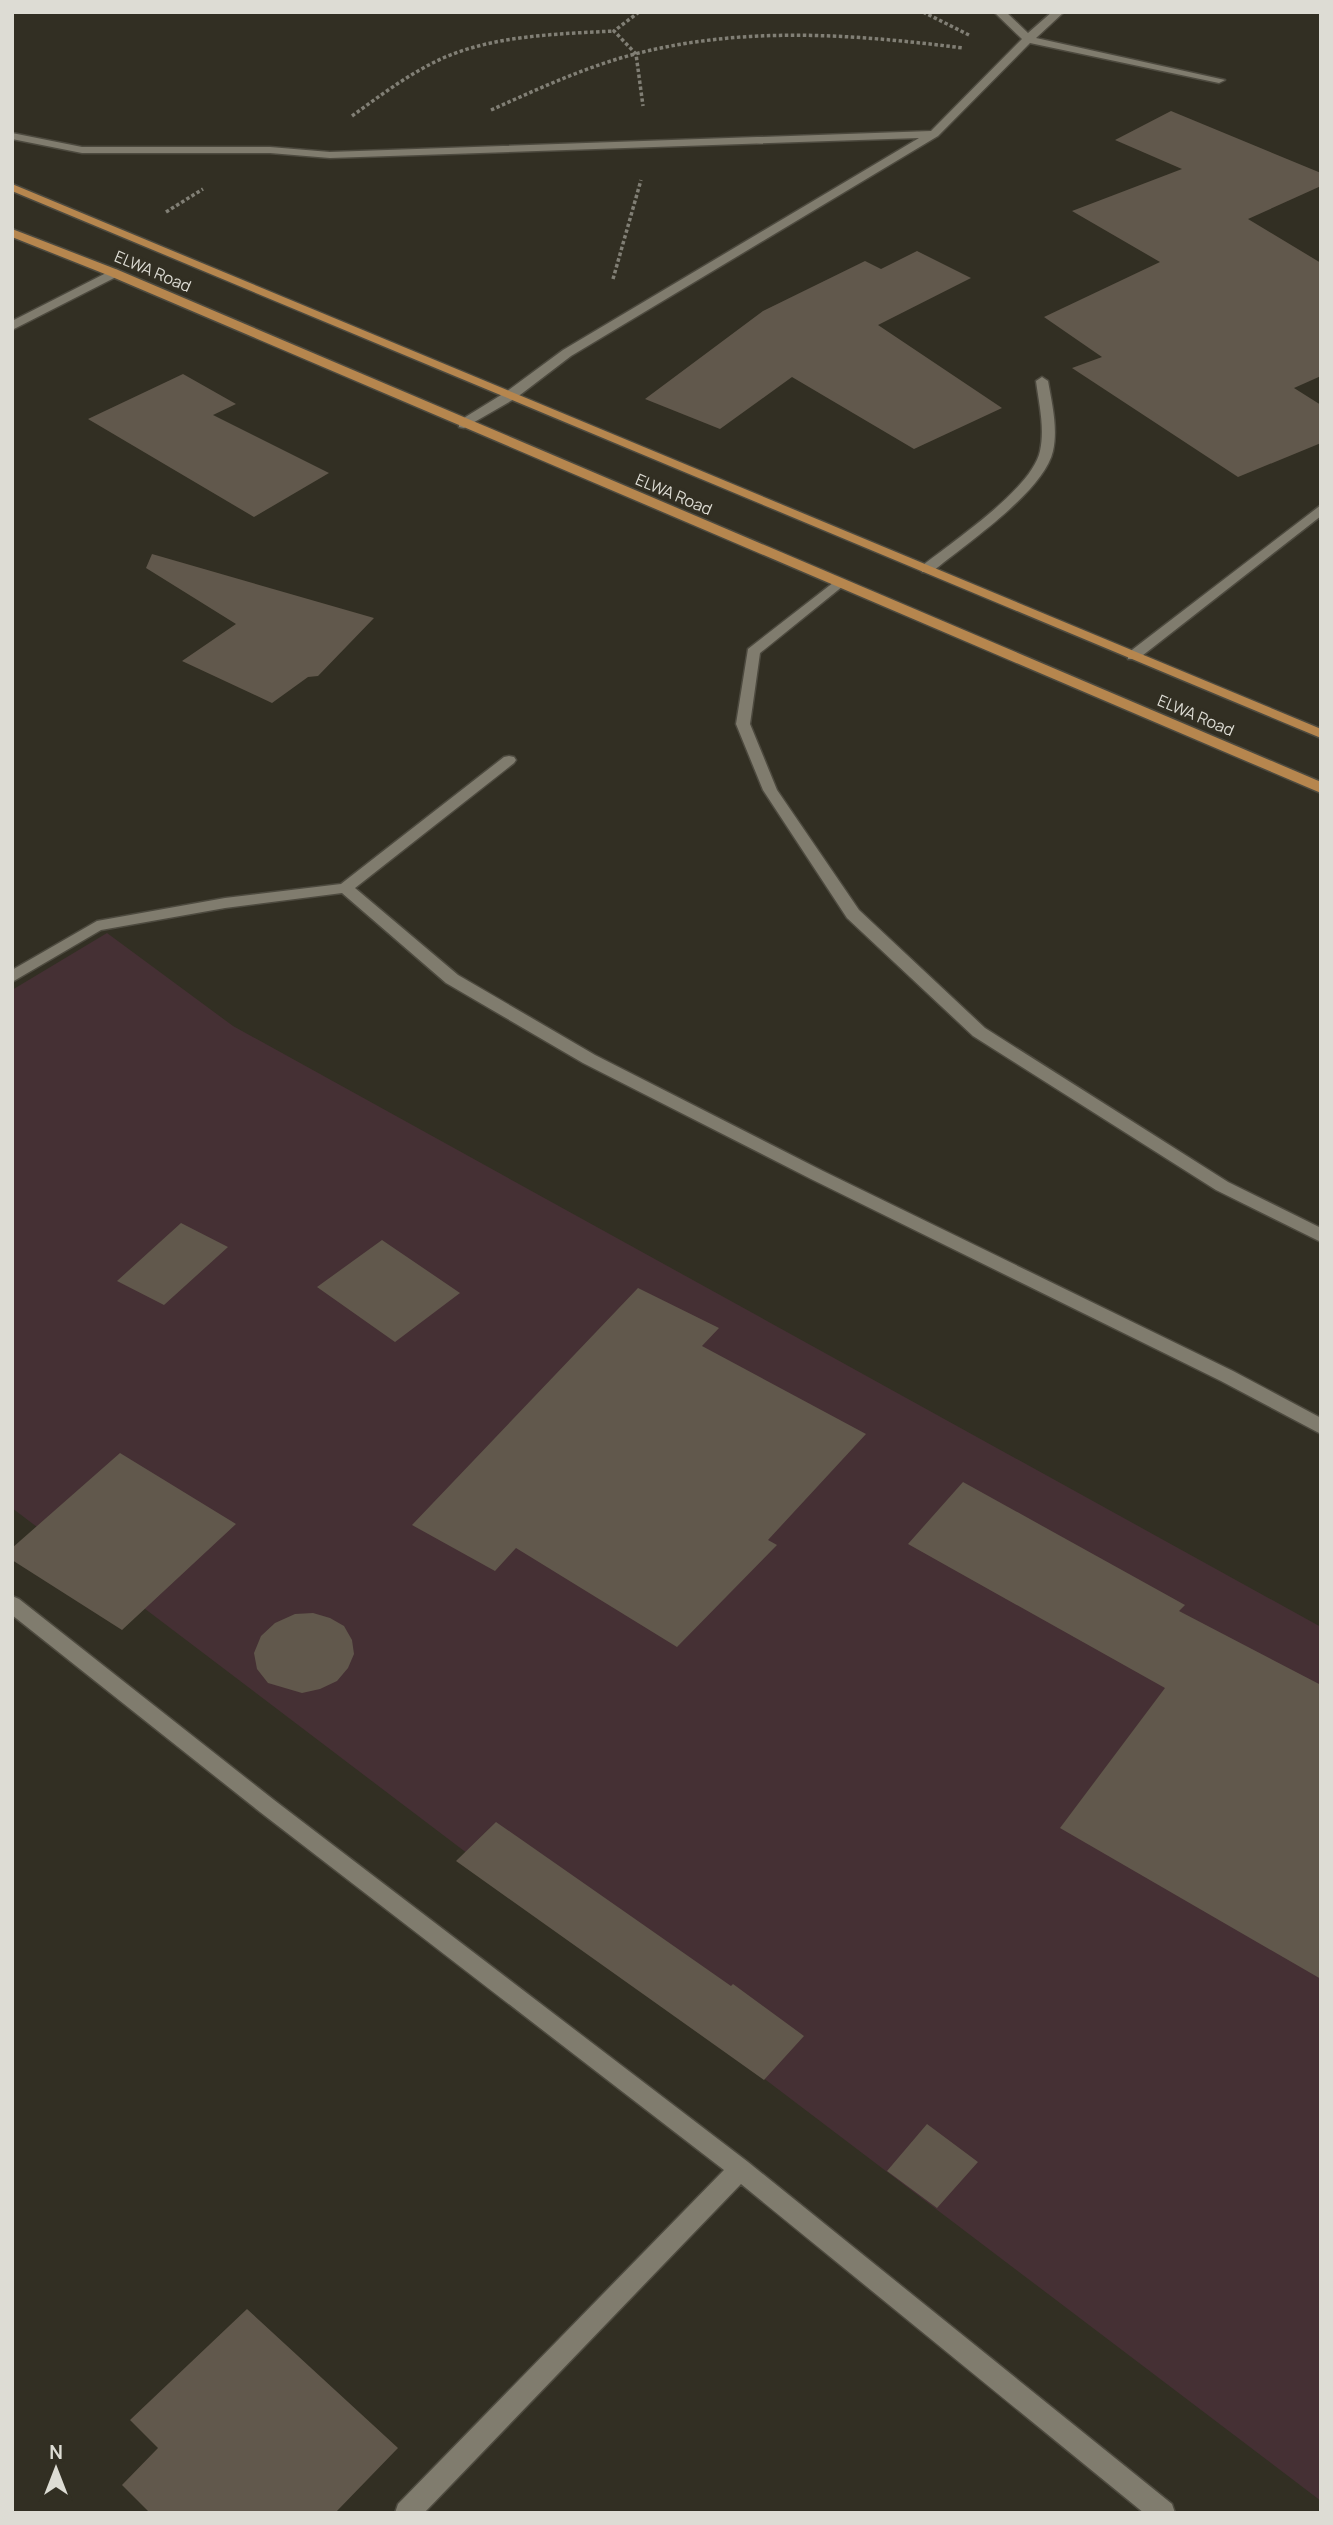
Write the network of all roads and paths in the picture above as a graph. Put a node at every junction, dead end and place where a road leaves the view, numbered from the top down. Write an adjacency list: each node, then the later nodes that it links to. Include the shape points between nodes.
1 (999, 12): 4 (street)
2 (1059, 12): 4 (street)
3 (614, 31): 8 (path, via 514,38 456,53)
4 (1028, 38): 5 (street); 6 (street)
5 (1010, 55): 7 (path, via 819,34 733,36 636,54); 9 (street)
6 (1219, 80)
7 (490, 110)
8 (348, 119)
9 (934, 134): 10 (street, via 330,155 270,150 82,150); 18 (street, via 567,353)
10 (12, 136)
11 (12, 187): 14 (main road, ELWA Road)
12 (205, 187): 14 (path)
13 (12, 233): 15 (main road, ELWA Road)
14 (130, 235): 18 (main road, ELWA Road)
15 (114, 272): 16 (street); 19 (main road, ELWA Road)
16 (12, 326)
17 (1042, 381): 21 (street, via 1049,432 1045,458 1026,486)
18 (511, 395): 19 (street); 21 (main road, ELWA Road)
19 (464, 424): 22 (main road, ELWA Road)
20 (1321, 509): 23 (street)
21 (927, 569): 23 (main road, ELWA Road)
22 (838, 583): 26 (main road, ELWA Road); 29 (street, via 753,652 743,724 770,790 852,914 979,1032 1222,1186)
23 (1133, 656): 24 (main road, ELWA Road)
24 (1321, 734)
25 (509, 760): 27 (street)
26 (1321, 788)
27 (345, 888): 28 (street, via 97,926); 30 (street, via 452,979 589,1059)
28 (12, 977)
29 (1321, 1236)
30 (1321, 1427)
31 (12, 1604): 32 (street)
32 (740, 2169): 33 (street); 34 (street)
33 (407, 2513)
34 (1163, 2513)

